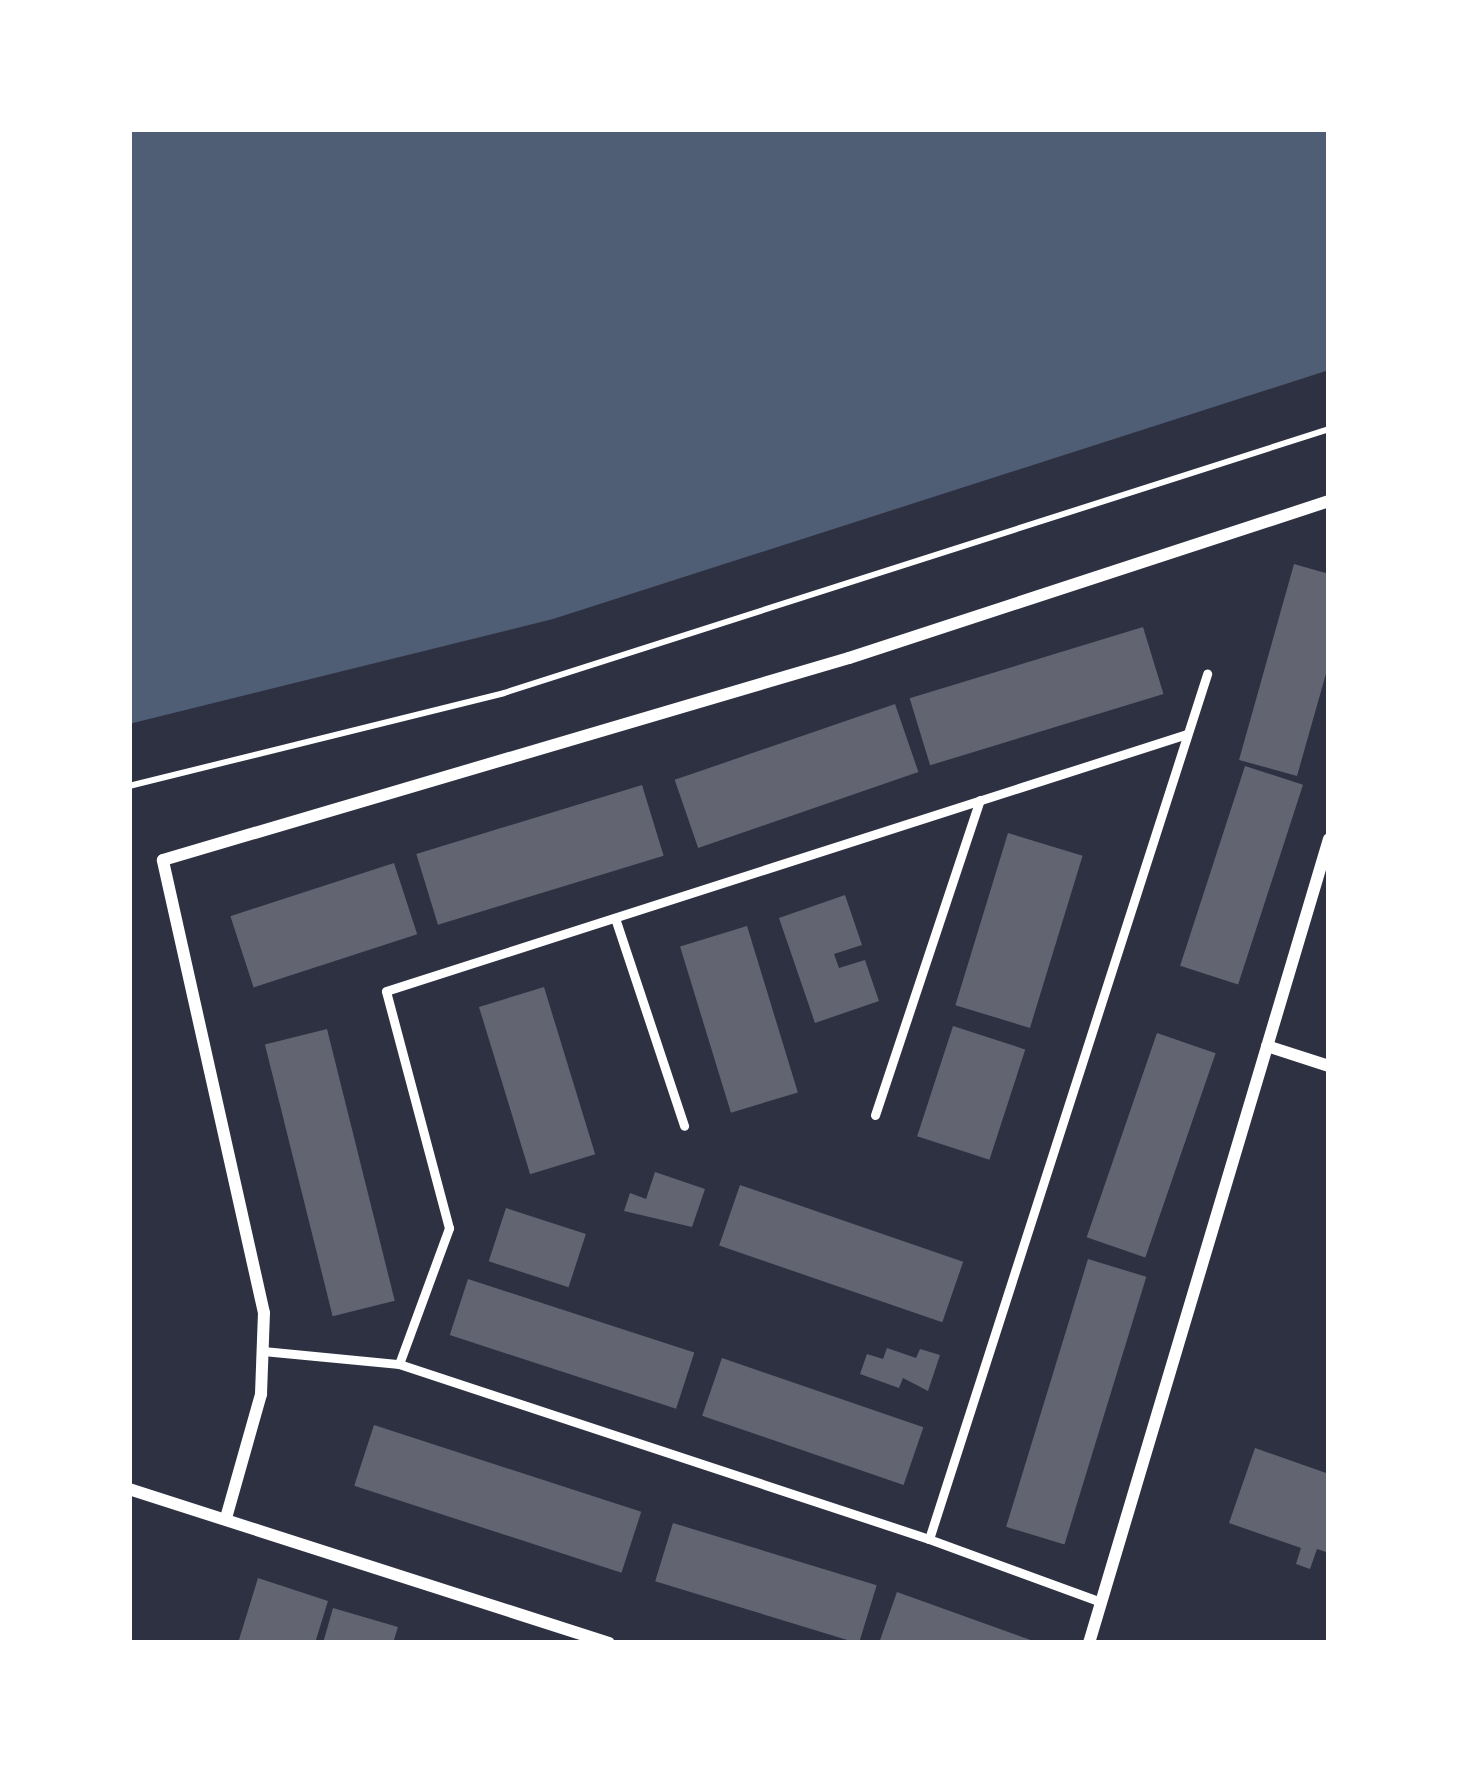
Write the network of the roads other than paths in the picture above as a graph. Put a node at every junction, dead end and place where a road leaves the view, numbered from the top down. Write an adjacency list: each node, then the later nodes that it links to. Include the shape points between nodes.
1 (1329, 501): 11 (street, via 849,658 164,860 241,1196 264,1313)
2 (1207, 674): 3 (lane)
3 (1187, 734): 4 (lane); 15 (lane)
4 (980, 800): 6 (lane); 9 (lane)
5 (1329, 839): 7 (street)
6 (615, 917): 10 (lane); 12 (lane, via 386,992 449,1228)
7 (1267, 1046): 8 (street); 16 (street)
8 (1329, 1066)
9 (875, 1115)
10 (684, 1126)
11 (263, 1351): 12 (lane); 14 (street, via 261,1394)
12 (399, 1364): 15 (lane)
13 (129, 1489): 14 (street)
14 (226, 1518): 17 (street)
15 (929, 1539): 16 (lane)
16 (1101, 1603): 18 (street)
17 (609, 1643)
18 (1089, 1643)

